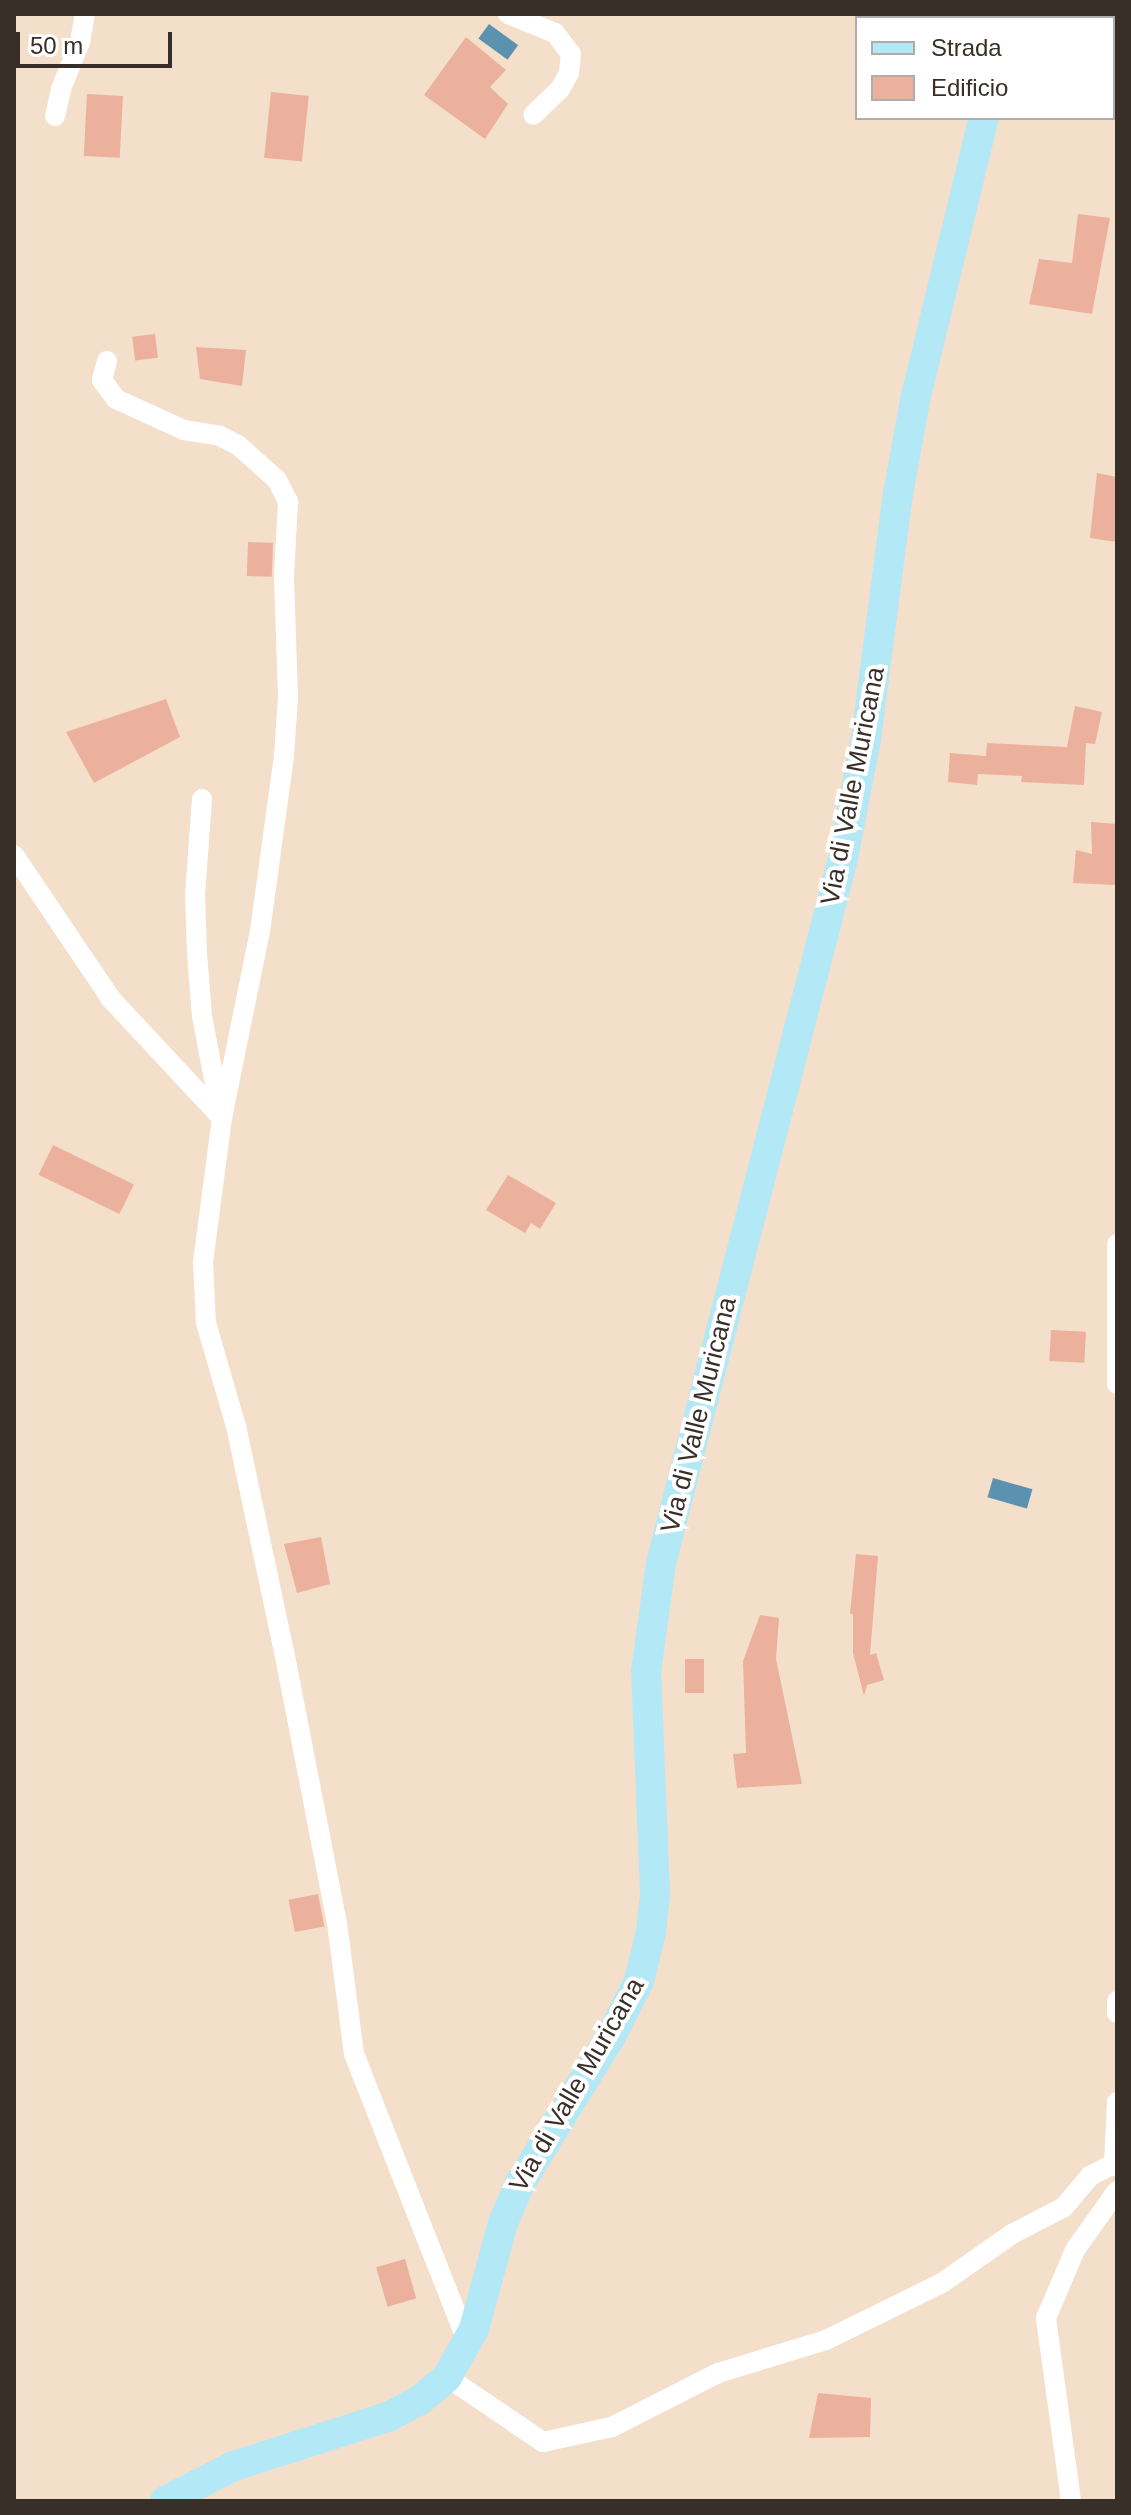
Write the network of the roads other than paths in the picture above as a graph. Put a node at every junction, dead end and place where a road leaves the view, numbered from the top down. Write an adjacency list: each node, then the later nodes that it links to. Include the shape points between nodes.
1 (85, 14): 4 (street)
2 (508, 14): 3 (street, via 555,33 571,54 560,89)
3 (533, 115)
4 (55, 116)
5 (984, 120): 17 (street, Via di Valle Muricana, via 913,412 866,739 843,858 661,1563 646,1672 655,1865 647,1953 622,2018 515,2193)
6 (107, 361): 9 (street, via 102,380 116,399 177,428 238,445 277,480 288,502 284,756 258,945)
7 (202, 799): 9 (street, via 197,953 202,1016)
8 (14, 855): 9 (street, via 111,999)
9 (222, 1118): 17 (street, via 203,1262 206,1323 236,1426 284,1651 337,1923 354,2054)
10 (1117, 1244): 11 (street)
11 (1117, 1384)
12 (1117, 2001): 13 (street)
13 (1117, 2013)
14 (1117, 2102): 15 (street)
15 (1115, 2166): 18 (street, via 1090,2176 1064,2207 1012,2234 942,2283 826,2340 718,2373 612,2427 543,2442)
16 (1117, 2191): 20 (street, via 1075,2250 1046,2318)
17 (468, 2343): 18 (street, Via di Valle Muricana)
18 (447, 2377): 19 (street, Via di Valle Muricana, via 388,2417 234,2466)
19 (165, 2501)
20 (1071, 2501)

